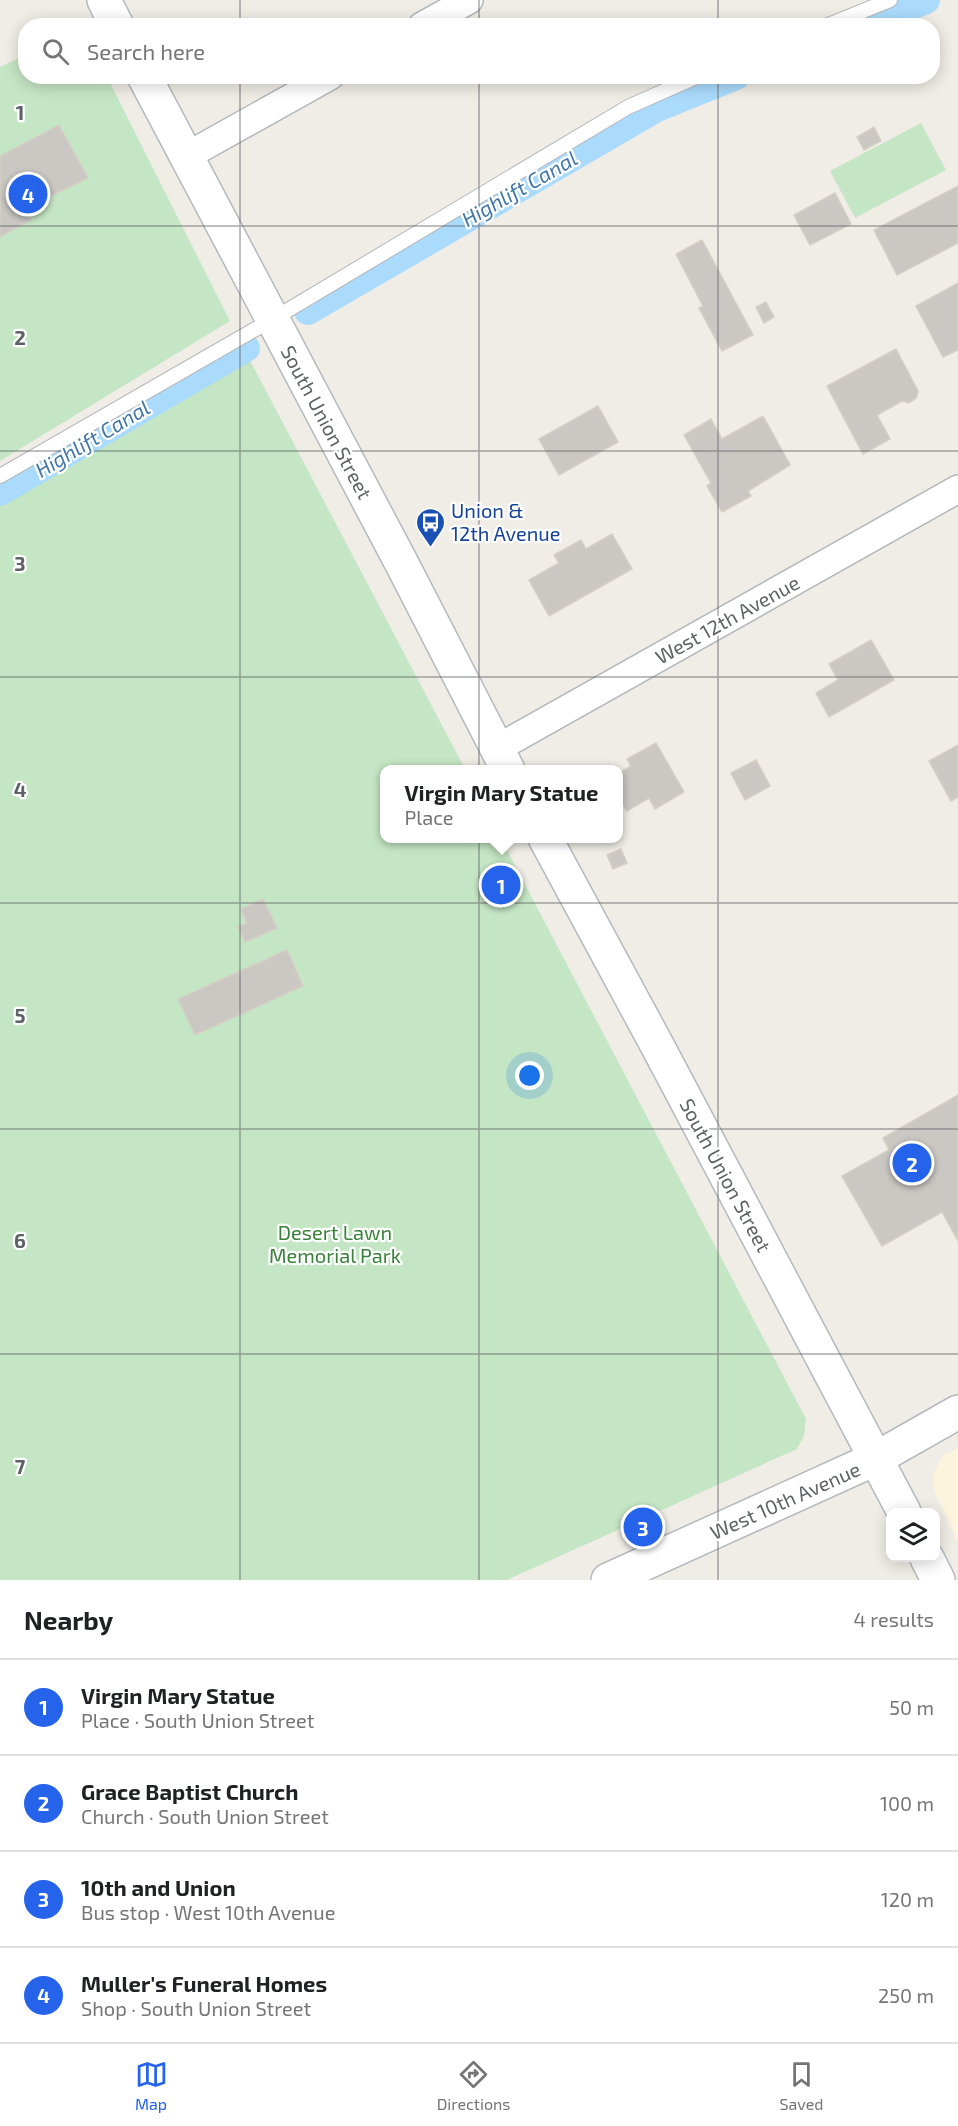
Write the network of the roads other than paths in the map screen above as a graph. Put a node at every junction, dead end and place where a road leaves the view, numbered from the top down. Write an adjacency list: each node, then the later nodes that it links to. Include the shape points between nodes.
1 (104, 0): 4 (main road)
2 (468, 0): 5 (street)
3 (890, 0): 6 (lane)
4 (113, 18)
5 (436, 18)
6 (846, 18)
7 (148, 84): 10 (main road, South Union Street)
8 (316, 84): 10 (street)
9 (680, 84): 11 (lane, via 628,107)
10 (185, 157): 11 (main road, South Union Street)
11 (273, 319): 12 (lane); 14 (main road, South Union Street)
12 (0, 476)
13 (958, 489): 14 (street, West 12th Avenue)
14 (502, 759)
15 (548, 843): 17 (main road, South Union Street)
16 (958, 1412): 17 (main road, West 10th Avenue)
17 (877, 1458): 18 (main road, South Union Street); 20 (main road, West 10th Avenue)
18 (902, 1508)
19 (929, 1562): 21 (main road)
20 (609, 1580)
21 (938, 1580)

